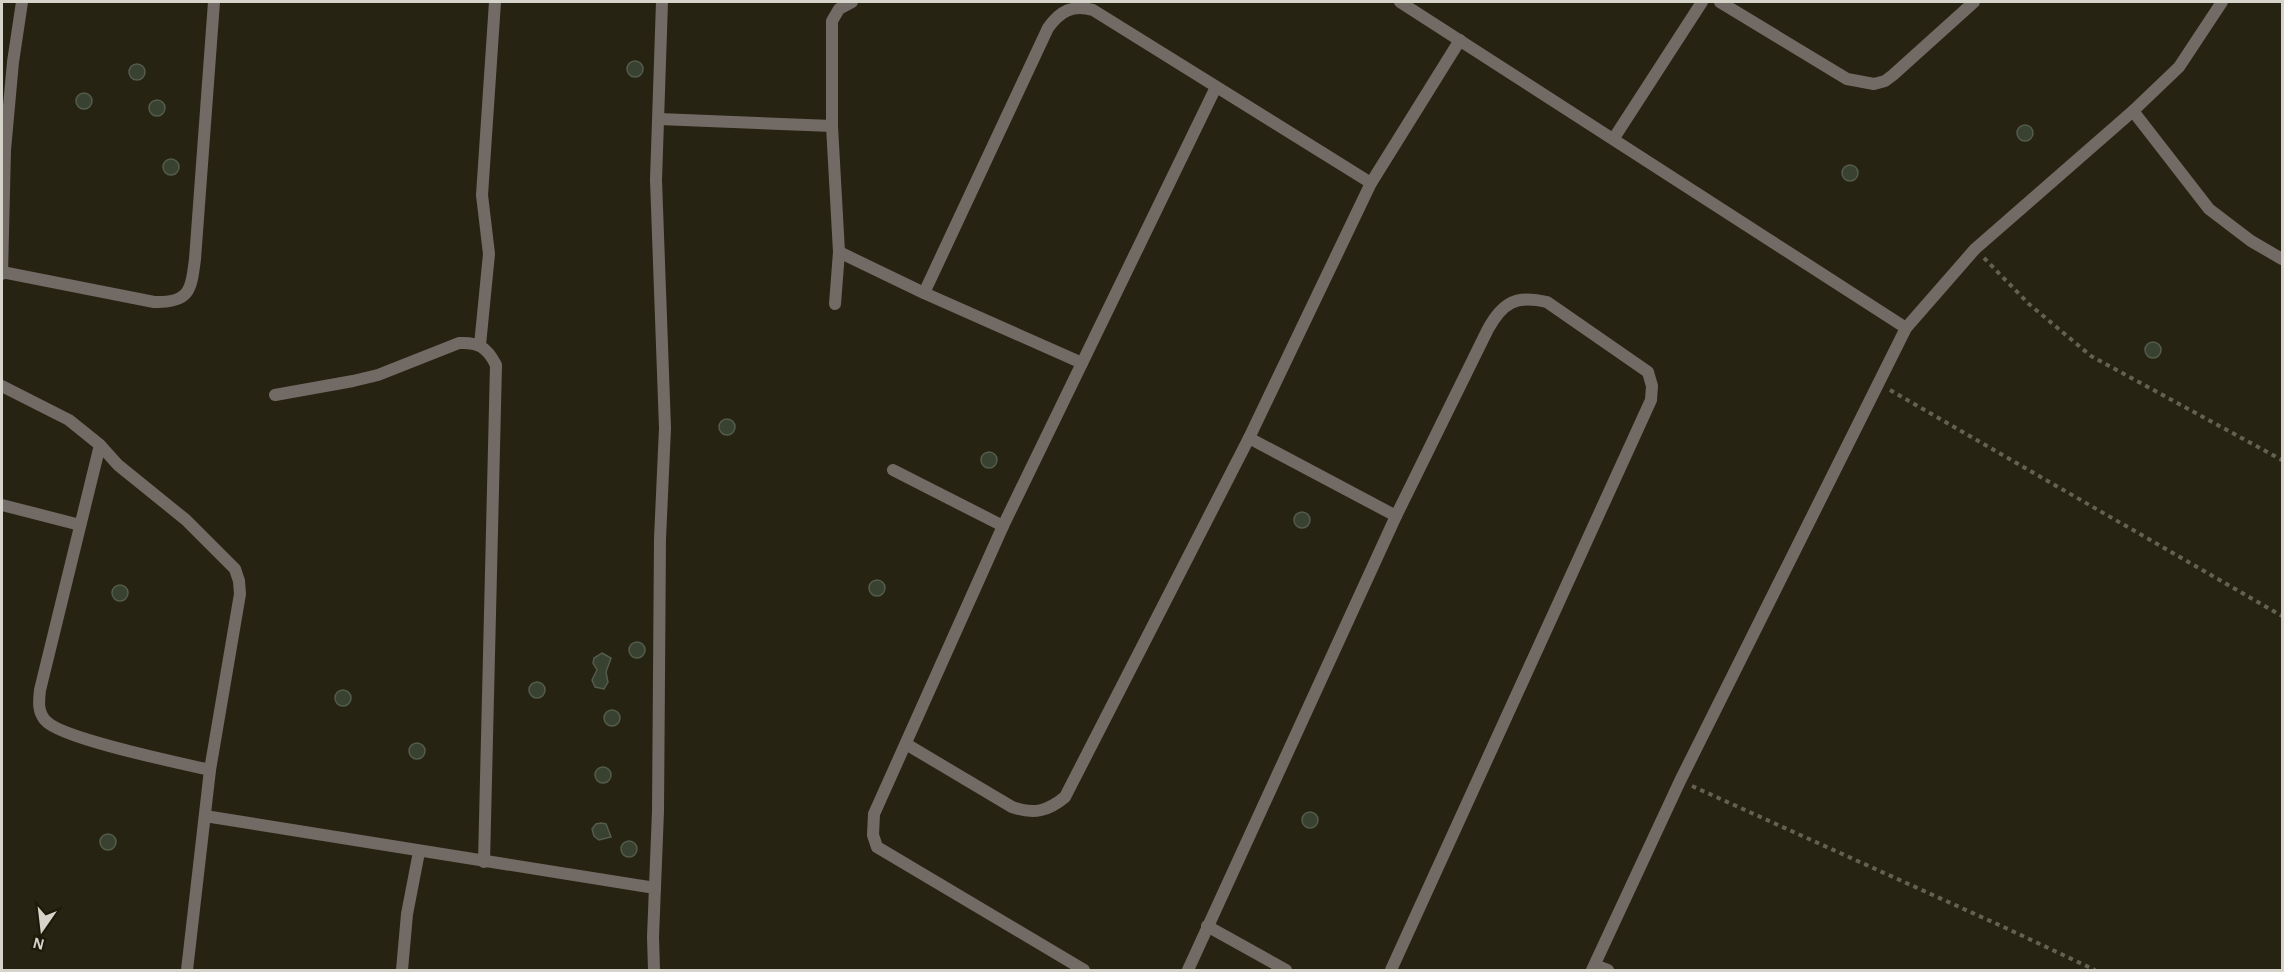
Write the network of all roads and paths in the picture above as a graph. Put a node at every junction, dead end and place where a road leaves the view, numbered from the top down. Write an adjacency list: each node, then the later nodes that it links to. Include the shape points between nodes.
1 (22, 2): 21 (street, via 5,150)
2 (214, 2): 21 (street, via 195,259 188,293 170,303 154,302)
3 (495, 2): 25 (street, via 482,195 489,254)
4 (663, 2): 14 (street)
5 (852, 2): 15 (street, via 839,9 832,21)
6 (1400, 2): 11 (street)
7 (1702, 2): 16 (street)
8 (1720, 2): 9 (street, via 1837,75 1866,84 1885,81 1893,75)
9 (1974, 2)
10 (2222, 2): 13 (street, via 2179,67)
11 (1460, 39): 16 (street); 17 (street)
12 (1216, 87): 17 (street); 22 (street, via 1094,10 1082,7 1055,18); 26 (street)
13 (2133, 111): 18 (street); 20 (street, via 2209,209)
14 (659, 119): 15 (street); 45 (street, via 656,180 665,428)
15 (832, 126): 19 (street)
16 (1614, 138): 24 (street)
17 (1371, 183): 30 (street)
18 (1975, 249): 24 (street); 32 (path, via 2029,304 2091,356)
19 (839, 252): 22 (street); 23 (street)
20 (2283, 259)
21 (2, 273)
22 (924, 293): 26 (street)
23 (834, 304)
24 (1906, 328): 27 (street)
25 (480, 345): 29 (street, via 459,343 378,375); 44 (street, via 492,357 497,374)
26 (1082, 363): 37 (street)
27 (1879, 384): 38 (path); 41 (street)
28 (2, 386): 31 (street, via 69,420)
29 (275, 395)
30 (1249, 438): 35 (street); 39 (street, via 1065,797 1045,811 1022,811)
31 (100, 445): 36 (street); 40 (street, via 235,568 240,594)
32 (2283, 460)
33 (893, 470): 37 (street)
34 (2, 505): 36 (street)
35 (1396, 516): 46 (street); 54 (street, via 1488,328 1508,304 1533,299 1547,302 1648,372 1652,386 1646,413)
36 (80, 525): 40 (street, via 40,690 42,716 70,735)
37 (1003, 526): 39 (street)
38 (2283, 616)
39 (906, 744): 51 (street, via 874,814 877,847)
40 (210, 770): 42 (street)
41 (1680, 781): 47 (street); 56 (path)
42 (205, 816): 43 (street); 48 (street)
43 (419, 852): 44 (street); 49 (street, via 407,914)
44 (484, 862): 45 (street)
45 (655, 888): 50 (street)
46 (1207, 926): 52 (street); 53 (street)
47 (1593, 968): 55 (street)
48 (187, 970)
49 (402, 970)
50 (654, 970)
51 (1084, 970)
52 (1188, 970)
53 (1286, 970)
54 (1391, 970)
55 (1608, 970)
56 (2095, 970)

